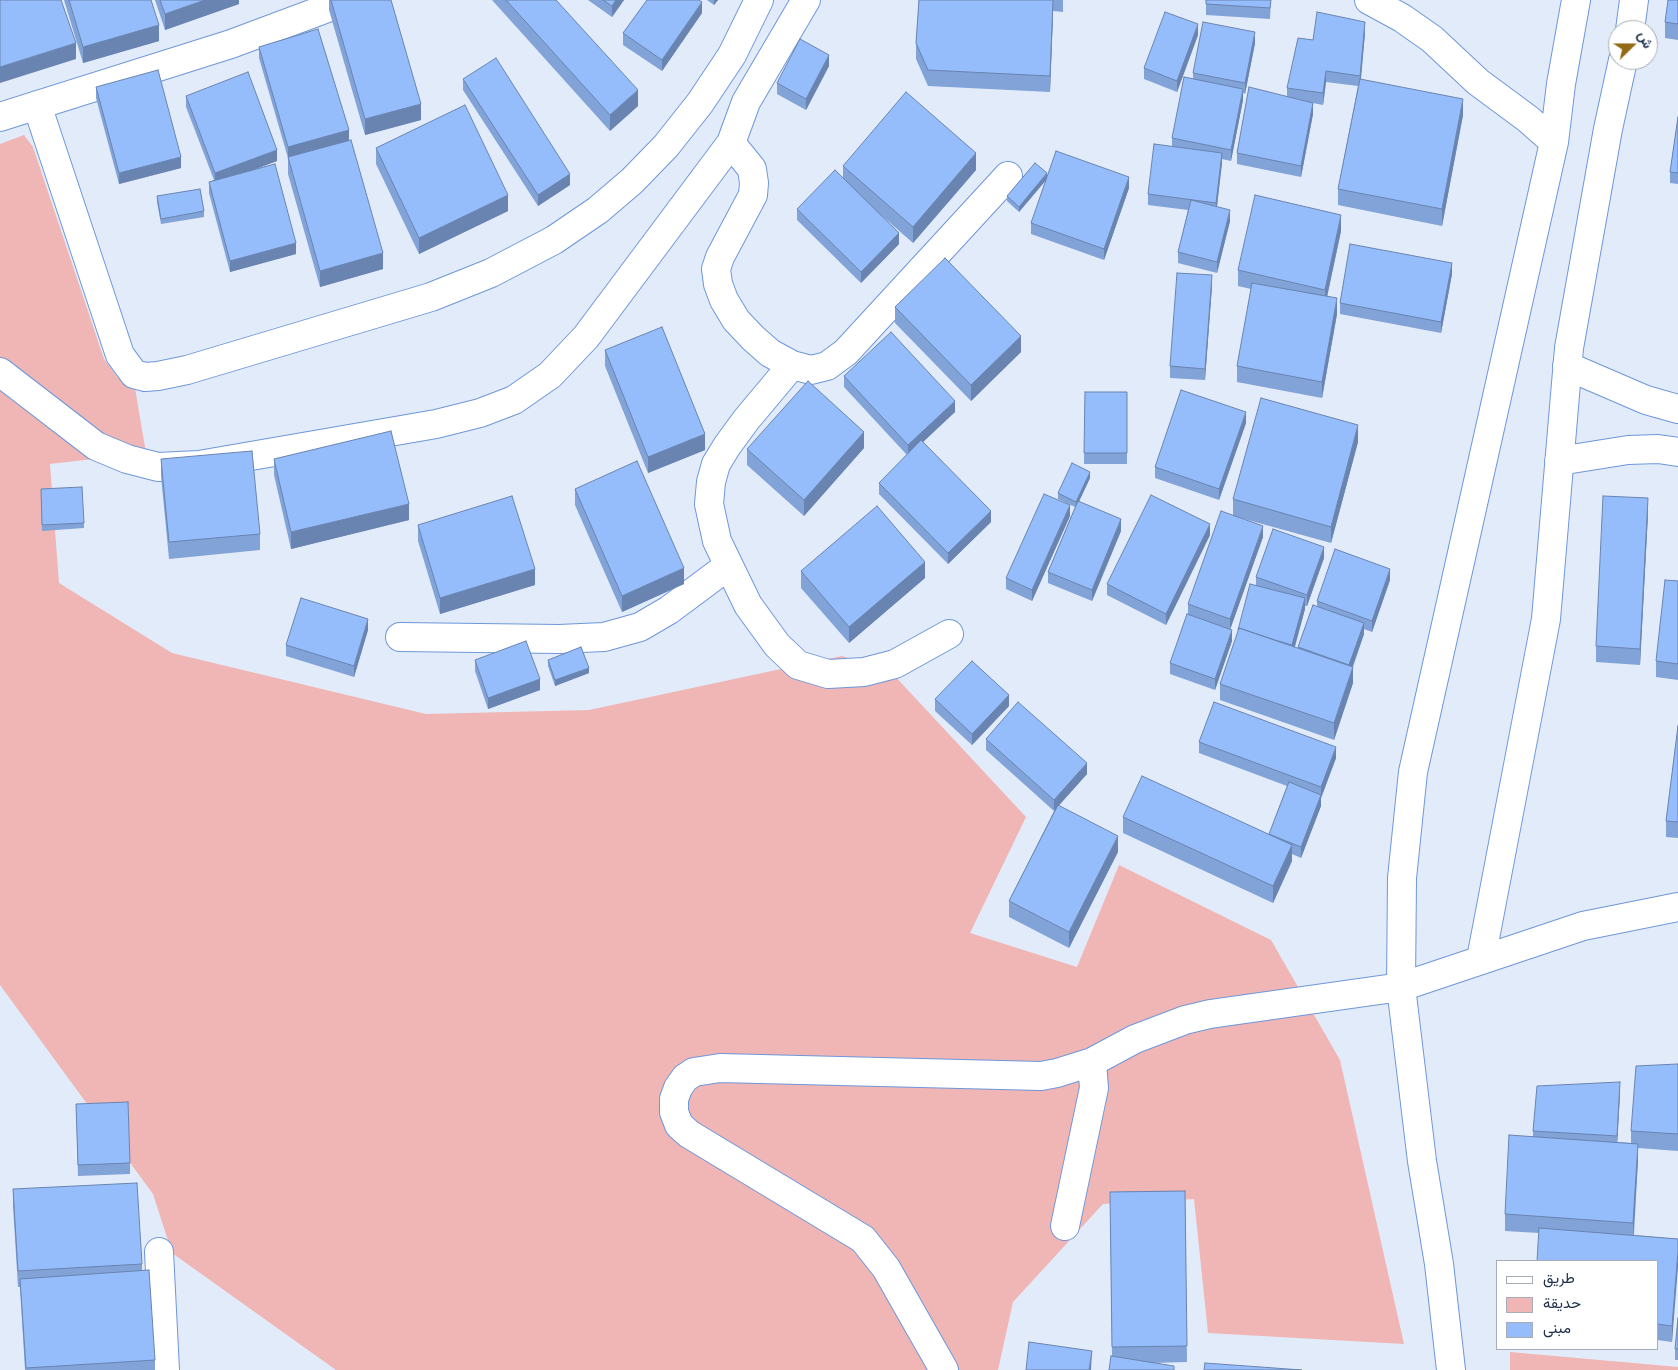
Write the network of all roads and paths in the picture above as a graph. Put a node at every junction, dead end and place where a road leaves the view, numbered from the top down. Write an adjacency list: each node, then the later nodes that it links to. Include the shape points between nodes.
1 (349, 0): 9 (street, via 231,44)
2 (759, 0): 9 (street, via 732,55 666,146 632,181 554,240 492,273 431,297 196,368 158,376 134,374 120,355)
3 (806, 0): 12 (street, via 746,102)
4 (1369, 0): 11 (street, via 1432,39 1478,82)
5 (1576, 0): 11 (street)
6 (1634, 0): 7 (street)
7 (1631, 20)
8 (1621, 70): 15 (street)
9 (37, 105): 10 (street)
10 (0, 117)
11 (1554, 142): 25 (street, via 1413,772 1402,878)
12 (731, 143): 14 (street, via 752,169 753,195 720,257 716,269 718,284 728,306 747,332 770,353); 16 (street, via 586,337 550,375 514,400 480,413 436,424 239,459 158,467 96,446)
13 (1008, 176): 14 (street, via 846,352 827,366 811,370)
14 (792, 365): 20 (street, via 746,420 716,464 709,504 717,542)
15 (1567, 366): 17 (street, via 1646,400); 19 (street)
16 (0, 372)
17 (1678, 409)
18 (1678, 452): 19 (street, via 1628,450)
19 (1559, 460): 24 (street, via 1546,619)
20 (728, 566): 21 (street, via 754,613 777,645 798,665 828,674 864,672 895,664); 22 (street, via 669,610 640,626 604,637)
21 (949, 634)
22 (400, 637)
23 (1678, 907): 24 (street, via 1583,926)
24 (1481, 959): 25 (street)
25 (1401, 987): 26 (street, via 1185,1020 1135,1039); 31 (street)
26 (1092, 1062): 27 (street, via 1094,1088); 30 (street, via 1041,1076 720,1068 694,1072 678,1088 674,1112 689,1134 850,1229 876,1252)
27 (1065, 1226)
28 (159, 1252): 29 (street)
29 (165, 1370)
30 (944, 1370)
31 (1451, 1370)

